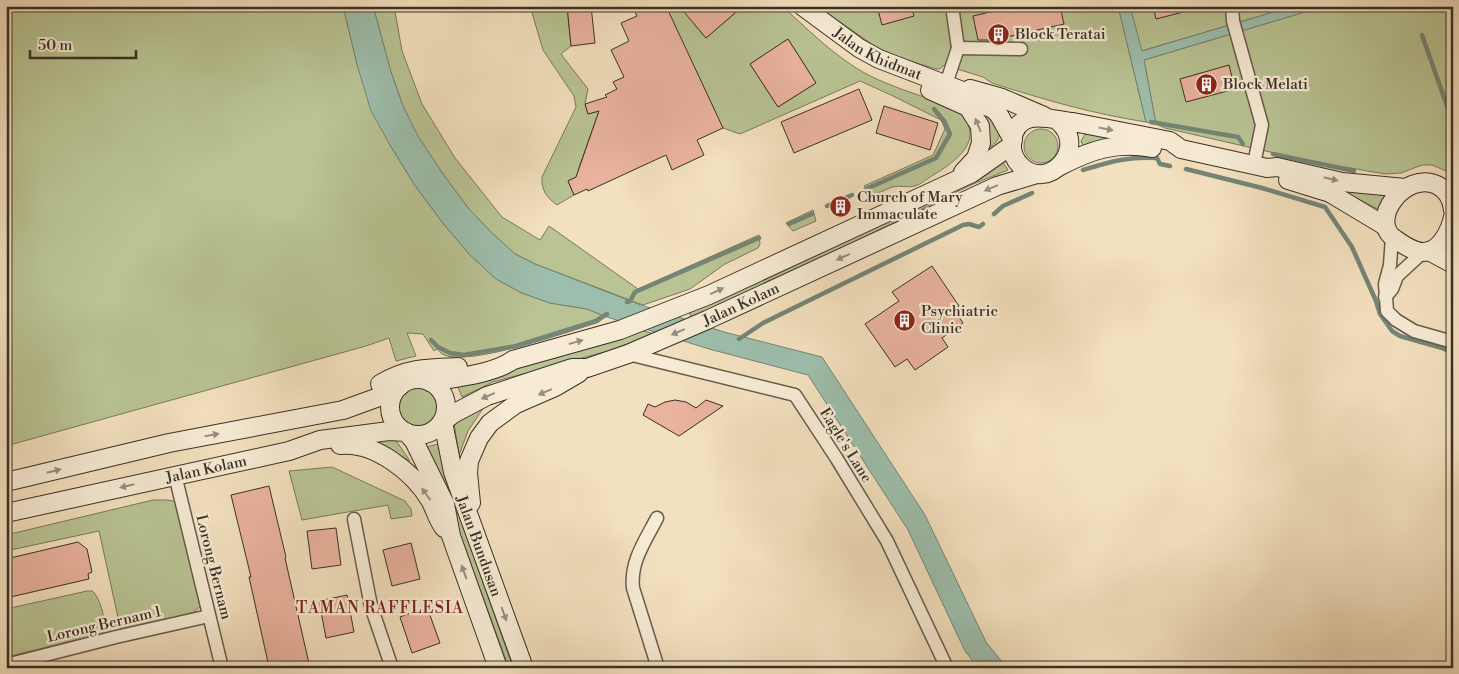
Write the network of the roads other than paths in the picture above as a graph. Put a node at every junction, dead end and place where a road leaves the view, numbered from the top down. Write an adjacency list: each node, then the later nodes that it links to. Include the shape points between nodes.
1 (802, 6): 6 (main road, Jalan Khidmat, via 858,48)
2 (1232, 6): 12 (street, via 1233,21 1262,125)
3 (956, 7): 4 (street)
4 (958, 48): 5 (street); 7 (street)
5 (1021, 50)
6 (879, 59): 7 (main road, Jalan Khidmat); 14 (main road, one-way to 6, via 976,158 982,134 974,116 968,107 897,77)
7 (953, 87): 8 (main road, Jalan Khidmat, via 1002,98); 9 (main road, Jalan Khidmat, via 993,109)
8 (1051, 119): 9 (main road, via 1029,118 1016,129); 10 (main road, one-way to 10, via 1170,141); 11 (main road, via 1064,126 1068,135 1070,146)
9 (1012, 142): 13 (main road, via 1016,162); 14 (main road, Jalan Kolam, via 972,173)
10 (1177, 146): 11 (main road, via 1166,150 1140,145 1098,149); 12 (main road)
11 (1060, 166): 13 (main road, via 1050,173)
12 (1260, 166): 15 (main road, one-way to 15, via 1342,182); 18 (main road, via 1276,177 1330,193)
13 (1037, 174): 23 (main road, Jalan Kolam, one-way to 23, via 975,195)
14 (954, 181): 24 (main road, Jalan Kolam, one-way to 14, via 620,330 672,310)
15 (1406, 188): 16 (main road, via 1419,182 1434,184 1446,192); 18 (main road, via 1386,214)
16 (1453, 210)
17 (1451, 228): 19 (main road, via 1445,238)
18 (1389, 232): 19 (main road, via 1412,249); 21 (street, via 1390,265)
19 (1426, 251): 20 (main road); 21 (street, via 1397,276)
20 (1453, 264)
21 (1385, 297): 22 (street, via 1387,311 1396,320 1414,331)
22 (1453, 342)
23 (628, 354): 25 (main road, Jalan Kolam); 46 (street, Eagle's Lane, via 795,395 887,542)
24 (513, 360): 26 (main road, Jalan Kolam, via 492,370); 28 (main road, Jalan Kolam, via 466,367 419,368 392,377 369,392)
25 (587, 368): 29 (main road, Jalan Kolam, one-way to 29, via 572,368 504,390); 38 (main road, one-way to 38, via 516,404 490,422 479,438 469,461 468,474)
26 (430, 382): 27 (main road, via 414,380); 29 (main road, via 445,399)
27 (400, 386): 28 (main road, Jalan Kolam, via 343,410); 30 (main road, via 391,400 391,416)
28 (321, 414): 33 (main road, Jalan Kolam, one-way to 28, via 169,443)
29 (443, 422): 30 (main road, via 422,435); 38 (main road, Jalan Bundusan, via 453,472)
30 (406, 432): 31 (main road, Jalan Kolam, via 389,431 320,440); 37 (main road, Jalan Bundusan, via 446,504)
31 (289, 451): 32 (main road, Jalan Kolam); 37 (main road, one-way to 31, via 423,490 388,458 345,444)
32 (175, 475): 34 (main road, Jalan Kolam, one-way to 34); 39 (street, Lorong Bernam)
33 (6, 482)
34 (6, 513)
35 (657, 518): 45 (street, via 632,570 632,588)
36 (354, 519): 42 (street, via 371,606)
37 (451, 536): 43 (main road, Jalan Bundusan, one-way to 37)
38 (475, 536): 44 (main road, Jalan Bundusan, one-way to 44)
39 (210, 616): 40 (street, Lorong Bernam 1); 41 (street, Lorong Bernam)
40 (6, 665)
41 (222, 668)
42 (392, 668)
43 (498, 668)
44 (524, 668)
45 (658, 668)
46 (947, 668)

